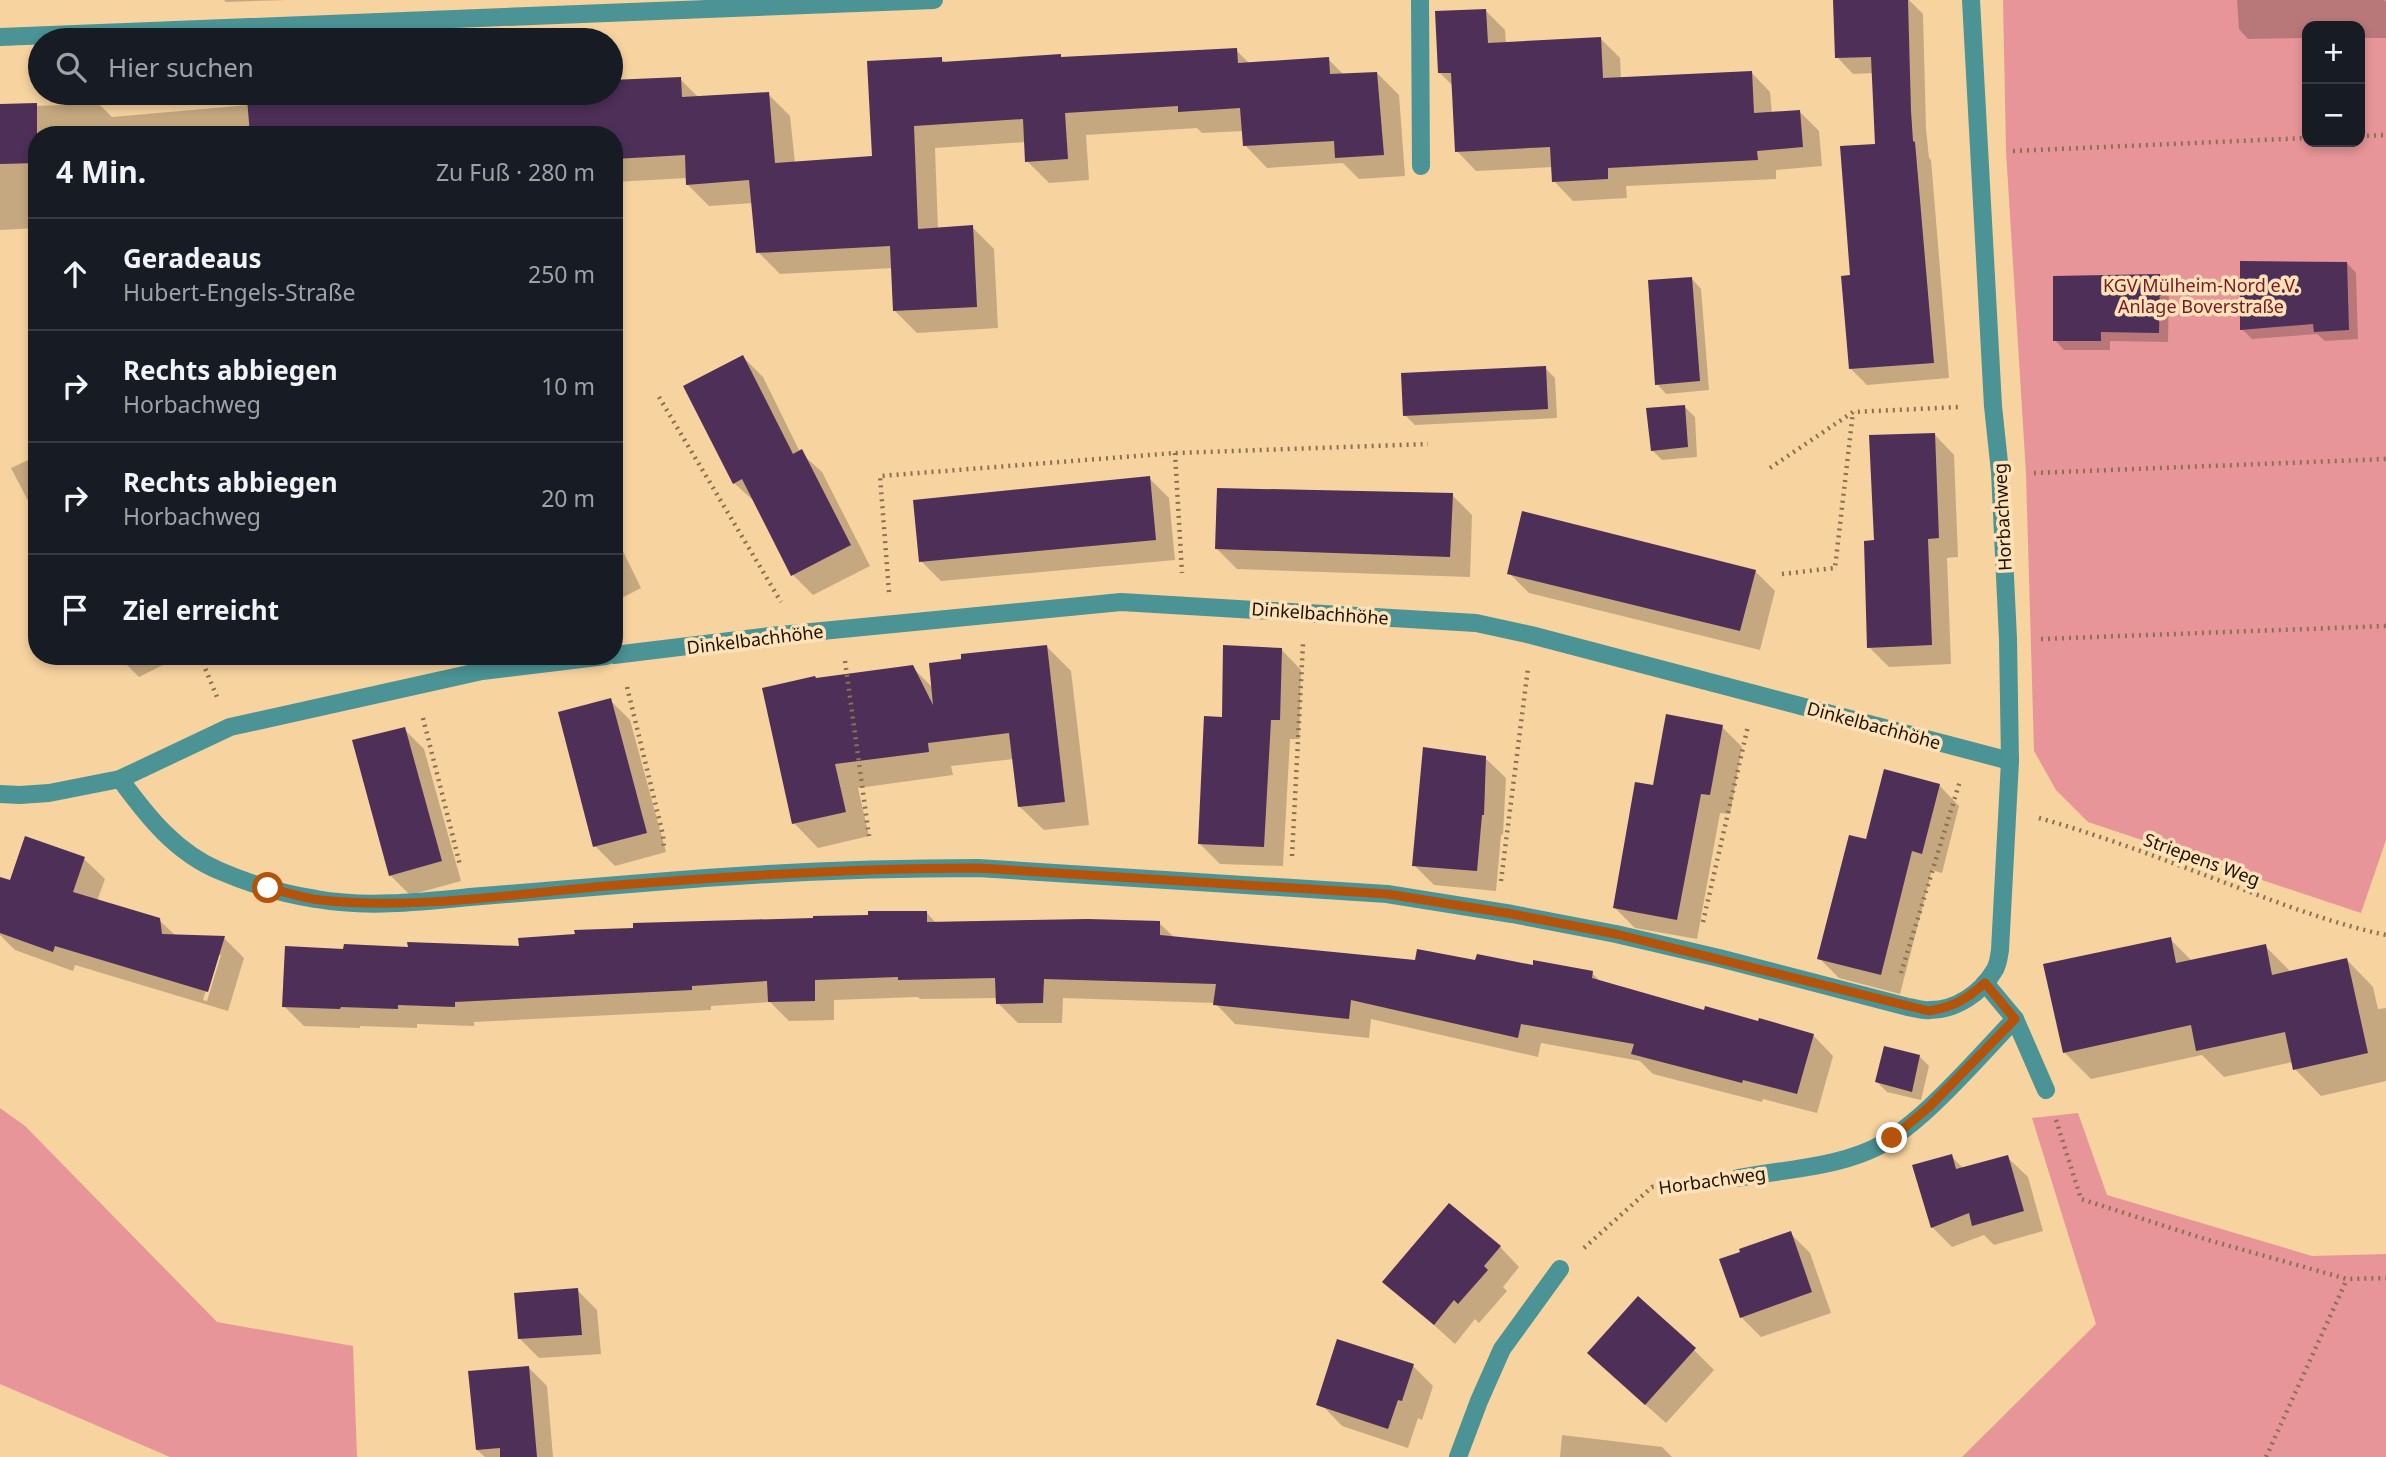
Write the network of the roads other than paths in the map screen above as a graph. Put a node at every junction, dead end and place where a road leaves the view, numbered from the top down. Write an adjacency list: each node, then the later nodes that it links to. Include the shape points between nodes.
1 (934, 0): 4 (street)
2 (1420, 0): 7 (street)
3 (1971, 0): 10 (street, Horbachweg, via 2000,472)
4 (227, 28)
5 (28, 36): 6 (street)
6 (0, 37)
7 (1422, 166)
8 (623, 654): 10 (street, Dinkelbachhöhe, via 1121,602 1476,623)
9 (531, 665): 11 (street, Dinkelbachhöhe, via 482,671 229,727)
10 (2010, 761): 13 (street, Horbachweg, via 2000,950 1996,969)
11 (120, 779): 12 (street, Dinkelbachhöhe, via 49,793); 13 (street, via 147,817 182,849 218,871 317,900 369,903 667,881 978,868 1387,894 1616,934 1929,1011 1964,1001)
12 (0, 794)
13 (1985, 983): 14 (street)
14 (2015, 1019): 15 (street); 16 (street, Horbachweg, via 1892,1138 1844,1159)
15 (2046, 1090)
16 (1738, 1178)
17 (1560, 1269): 18 (street, via 1502,1349)
18 (1458, 1457)

